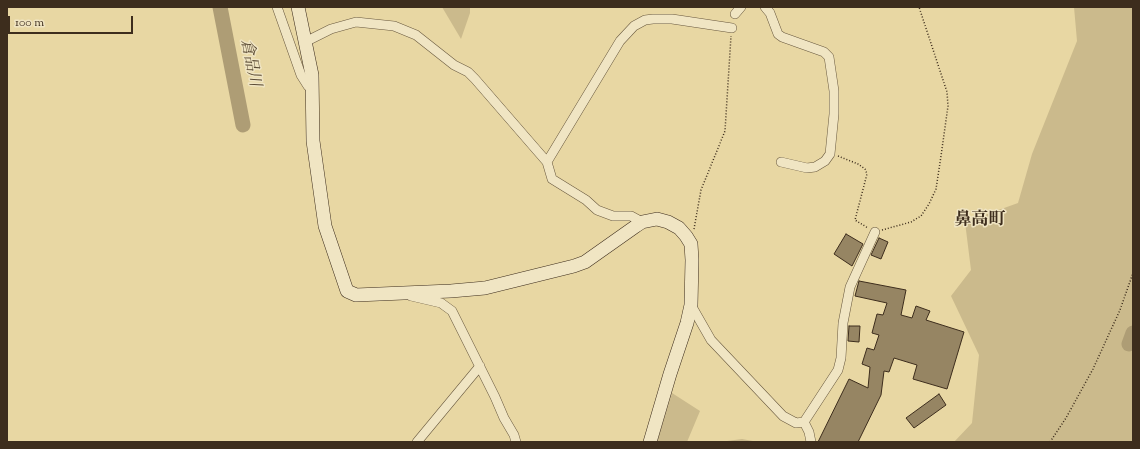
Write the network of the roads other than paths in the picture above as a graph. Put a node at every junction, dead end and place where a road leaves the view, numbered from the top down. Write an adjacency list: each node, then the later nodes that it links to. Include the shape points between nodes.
1 (277, 7): 6 (street, via 301,75 308,86)
2 (298, 7): 5 (street)
3 (765, 7): 8 (street, via 778,34 824,52 828,57 834,91 830,154 825,161 807,168)
4 (732, 28): 7 (street, via 672,19 644,20 634,26 620,41)
5 (305, 42): 6 (street); 7 (street, via 331,29 356,22 394,26 416,35 454,65 468,72)
6 (312, 87): 11 (street, via 313,141 325,226 346,291 356,295)
7 (547, 162): 9 (street, via 552,179 598,210 613,216 631,216)
8 (780, 162)
9 (642, 222): 11 (street, via 585,262 574,266 485,288); 12 (street, via 668,222 679,228 691,244)
10 (875, 232): 14 (street, via 850,287 838,370)
11 (401, 293): 13 (street, via 441,303 452,311)
12 (692, 305): 14 (street, via 711,340 783,416 796,423); 17 (street)
13 (480, 366): 15 (street); 16 (street)
14 (804, 422): 18 (street)
15 (417, 442)
16 (516, 442)
17 (650, 442)
18 (811, 442)

